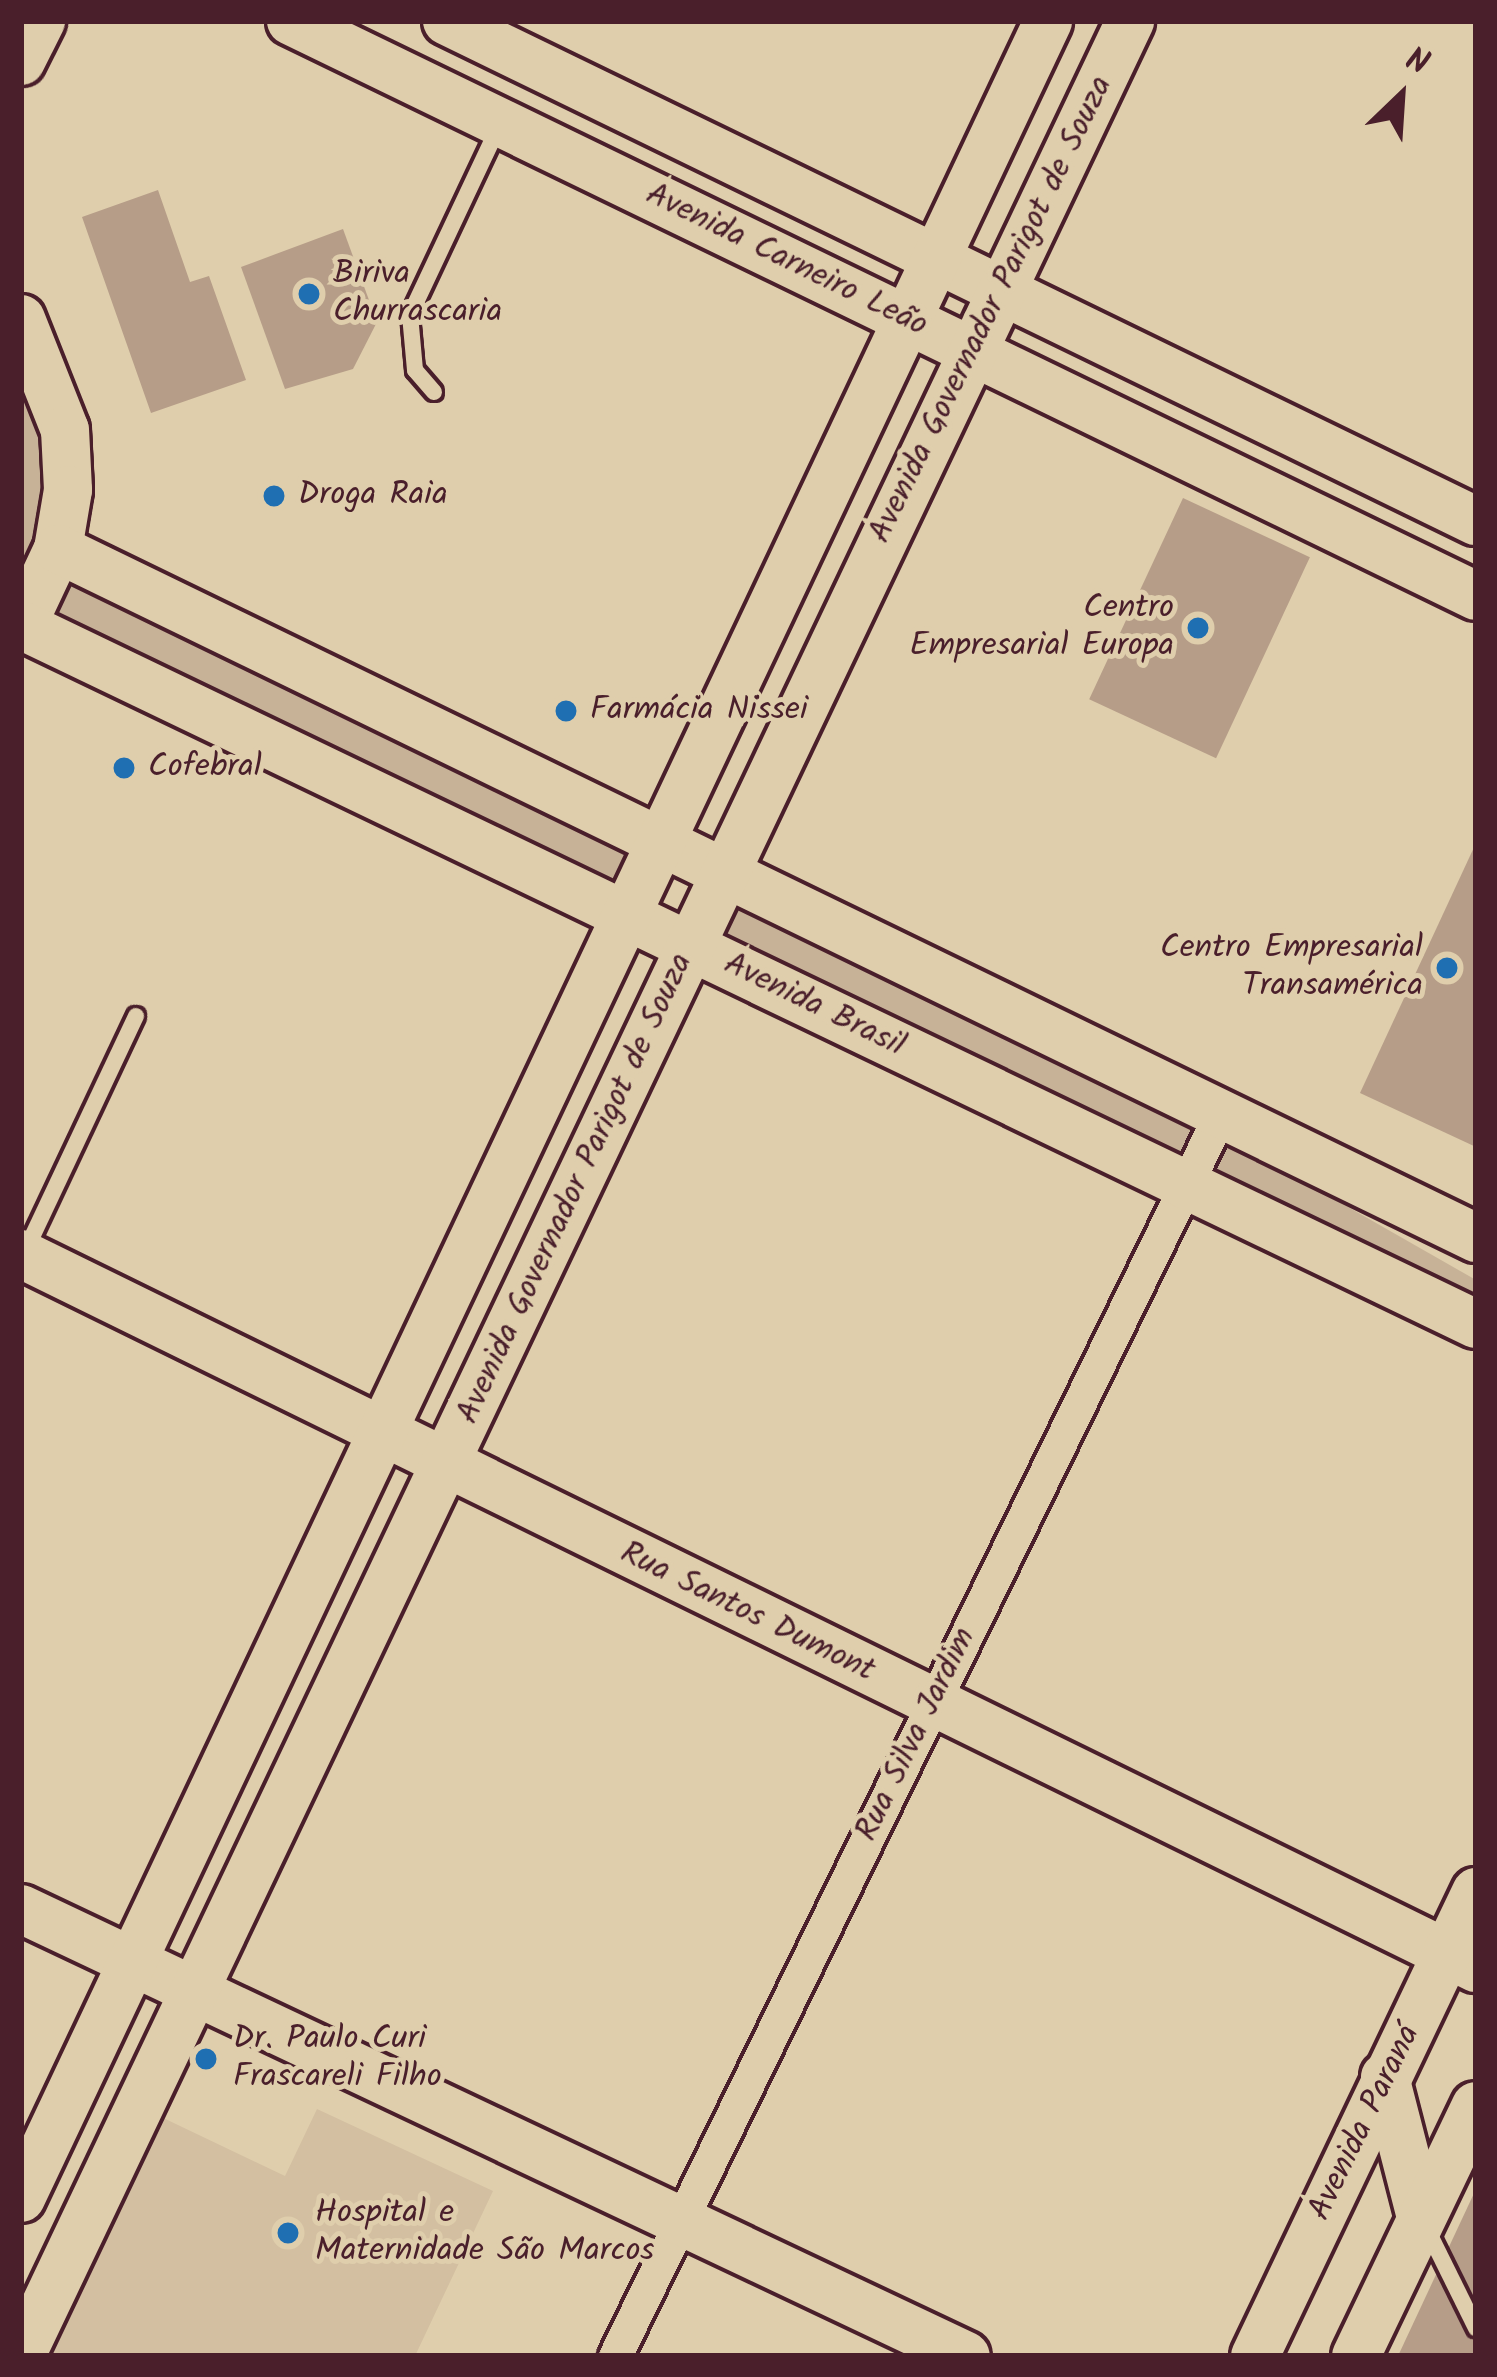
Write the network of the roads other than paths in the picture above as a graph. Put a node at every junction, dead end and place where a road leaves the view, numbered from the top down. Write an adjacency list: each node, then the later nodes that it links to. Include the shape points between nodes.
1 (41, 21): 6 (main road)
2 (291, 21): 8 (main road, Avenida Carneiro Leão)
3 (447, 21): 7 (main road, Avenida Carneiro Leão)
4 (1048, 21): 10 (main road, Avenida Governador Parigot de Souza)
5 (1130, 21): 11 (main road, Avenida Governador Parigot de Souza)
6 (21, 61)
7 (585, 88): 9 (main road); 10 (main road, Avenida Carneiro Leão)
8 (500, 123): 9 (main road, Avenida Carneiro Leão); 15 (lane, via 410,315 416,370)
9 (554, 148): 13 (main road, Avenida Carneiro Leão)
10 (935, 260): 11 (main road, Avenida Carneiro Leão); 13 (main road, Avenida Governador Parigot de Souza)
11 (1002, 291): 14 (main road, Avenida Governador Parigot de Souza); 16 (main road, Avenida Carneiro Leão)
12 (21, 319): 17 (main road, via 64,430)
13 (907, 321): 14 (main road, Avenida Carneiro Leão); 20 (main road, Avenida Governador Parigot de Souza)
14 (973, 352): 18 (main road, Avenida Carneiro Leão); 21 (main road, Avenida Governador Parigot de Souza)
15 (434, 392)
16 (1476, 521)
17 (58, 549): 19 (main road); 20 (main road)
18 (1476, 596)
19 (22, 627): 22 (main road, Avenida Brasil)
20 (659, 846): 21 (main road); 22 (main road, Avenida Governador Parigot de Souza)
21 (724, 876): 23 (main road, Avenida Governador Parigot de Souza); 25 (main road)
22 (626, 916): 23 (main road, Avenida Brasil); 30 (main road, Avenida Governador Parigot de Souza)
23 (691, 947): 26 (main road, Avenida Brasil); 31 (main road, Avenida Governador Parigot de Souza)
24 (136, 1016): 28 (lane)
25 (1220, 1114): 26 (street, Rua Silva Jardim); 27 (main road)
26 (1186, 1185): 29 (main road, Avenida Brasil); 32 (street, Rua Silva Jardim)
27 (1476, 1238)
28 (22, 1255): 30 (main road, Rua Santos Dumont)
29 (1476, 1324)
30 (381, 1436): 31 (main road, Rua Santos Dumont); 35 (main road, Avenida Governador Parigot de Souza)
31 (443, 1466): 32 (main road, Rua Santos Dumont); 37 (main road, Avenida Governador Parigot de Souza)
32 (933, 1702): 36 (main road, Rua Santos Dumont); 42 (street, Rua Silva Jardim)
33 (1476, 1892): 36 (main road, Avenida Paraná)
34 (21, 1910): 35 (main road)
35 (132, 1962): 37 (main road); 40 (main road, Avenida Governador Parigot de Souza)
36 (1461, 1962): 38 (main road, Avenida Paraná)
37 (195, 1991): 42 (main road); 44 (main road, Avenida Governador Parigot de Souza)
38 (1385, 2077): 41 (main road); 47 (main road, Avenida Paraná)
39 (1476, 2106): 41 (main road)
40 (21, 2198)
41 (1421, 2216): 43 (lane); 48 (main road)
42 (681, 2221): 45 (street, Rua Silva Jardim); 46 (main road)
43 (1476, 2328)
44 (21, 2356)
45 (615, 2356)
46 (966, 2356)
47 (1255, 2356)
48 (1356, 2356)

